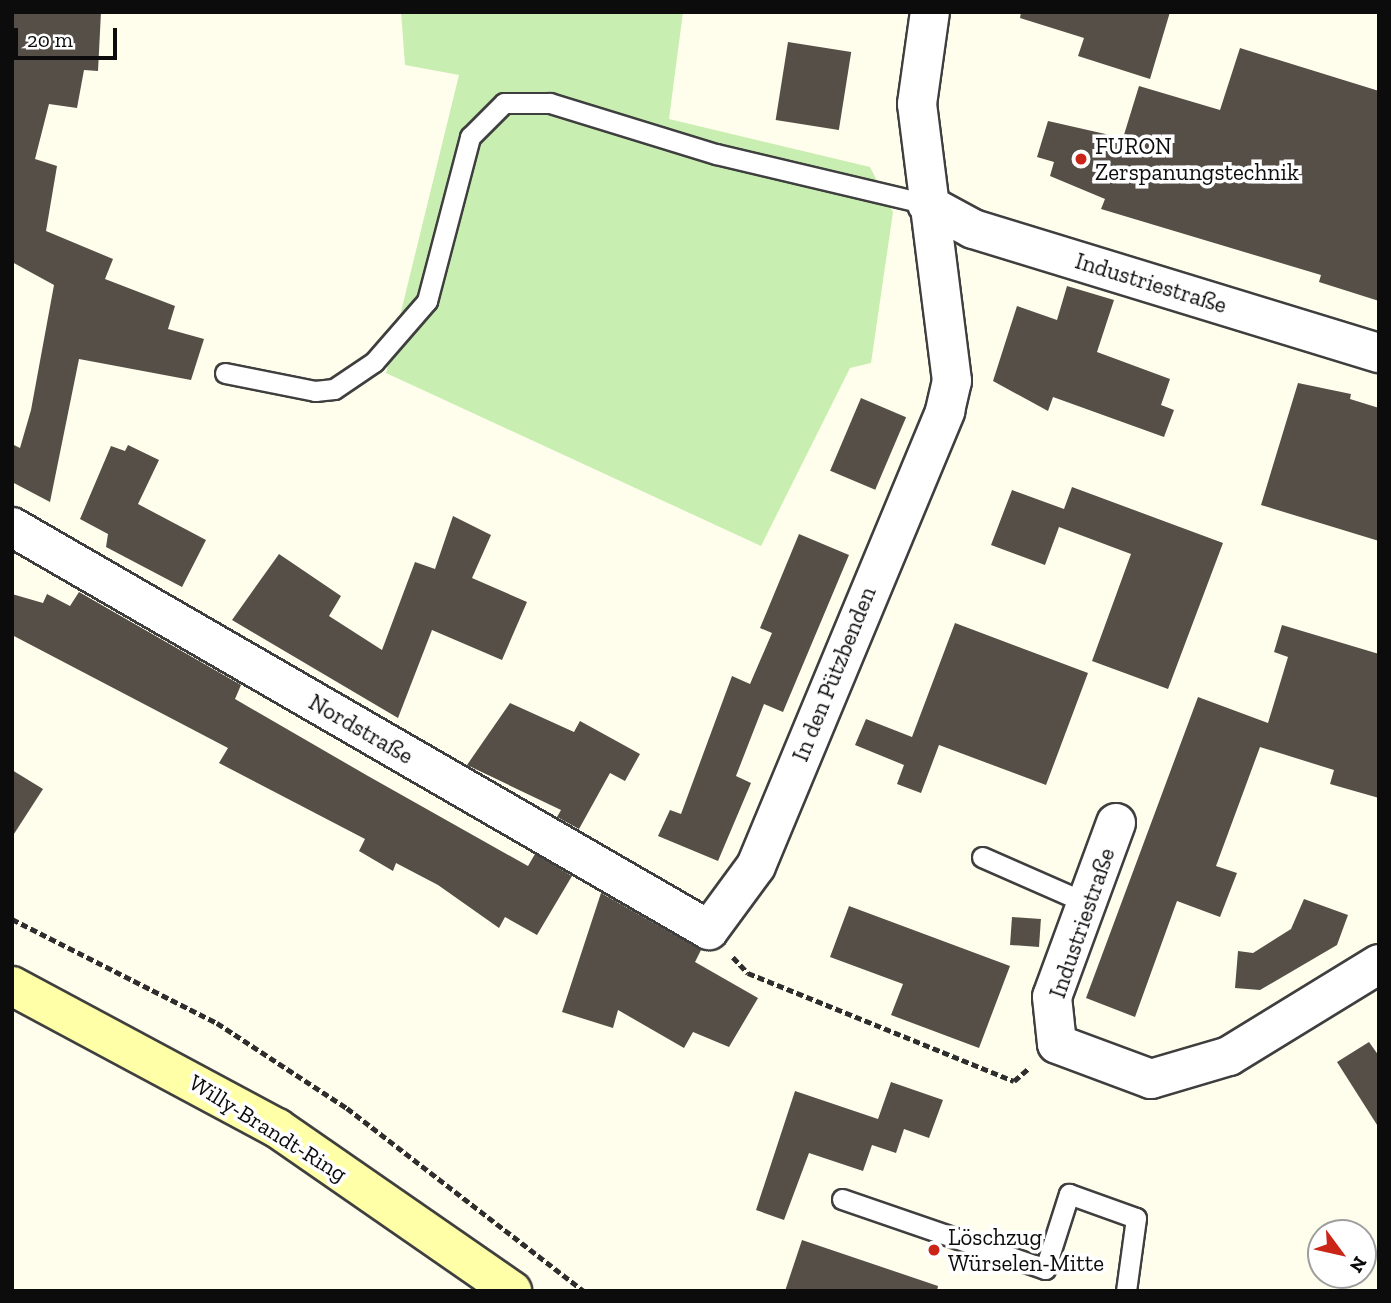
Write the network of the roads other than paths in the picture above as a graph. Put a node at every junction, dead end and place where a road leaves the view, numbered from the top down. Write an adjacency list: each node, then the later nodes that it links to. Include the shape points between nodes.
1 (930, 12): 2 (street, In den Pützbenden, via 917,104)
2 (927, 204): 3 (street, Industriestraße, via 972,229); 4 (lane, via 716,153 550,103 505,103 470,137 430,294 417,318 382,354 334,389); 9 (street, In den Pützbenden, via 952,381 945,411 756,866)
3 (1379, 353)
4 (225, 373)
5 (12, 527): 9 (street, Nordstraße)
6 (1116, 823): 8 (street, Industriestraße)
7 (982, 857): 8 (lane)
8 (1087, 903): 10 (street, Industriestraße, via 1052,997 1056,1044 1152,1080 1229,1056)
9 (709, 930)
10 (1379, 964)
11 (12, 986): 13 (main road, Willy-Brandt-Ring, via 277,1128)
12 (842, 1199): 14 (lane, via 1045,1269 1069,1194 1136,1218)
13 (512, 1291)
14 (1126, 1291)

